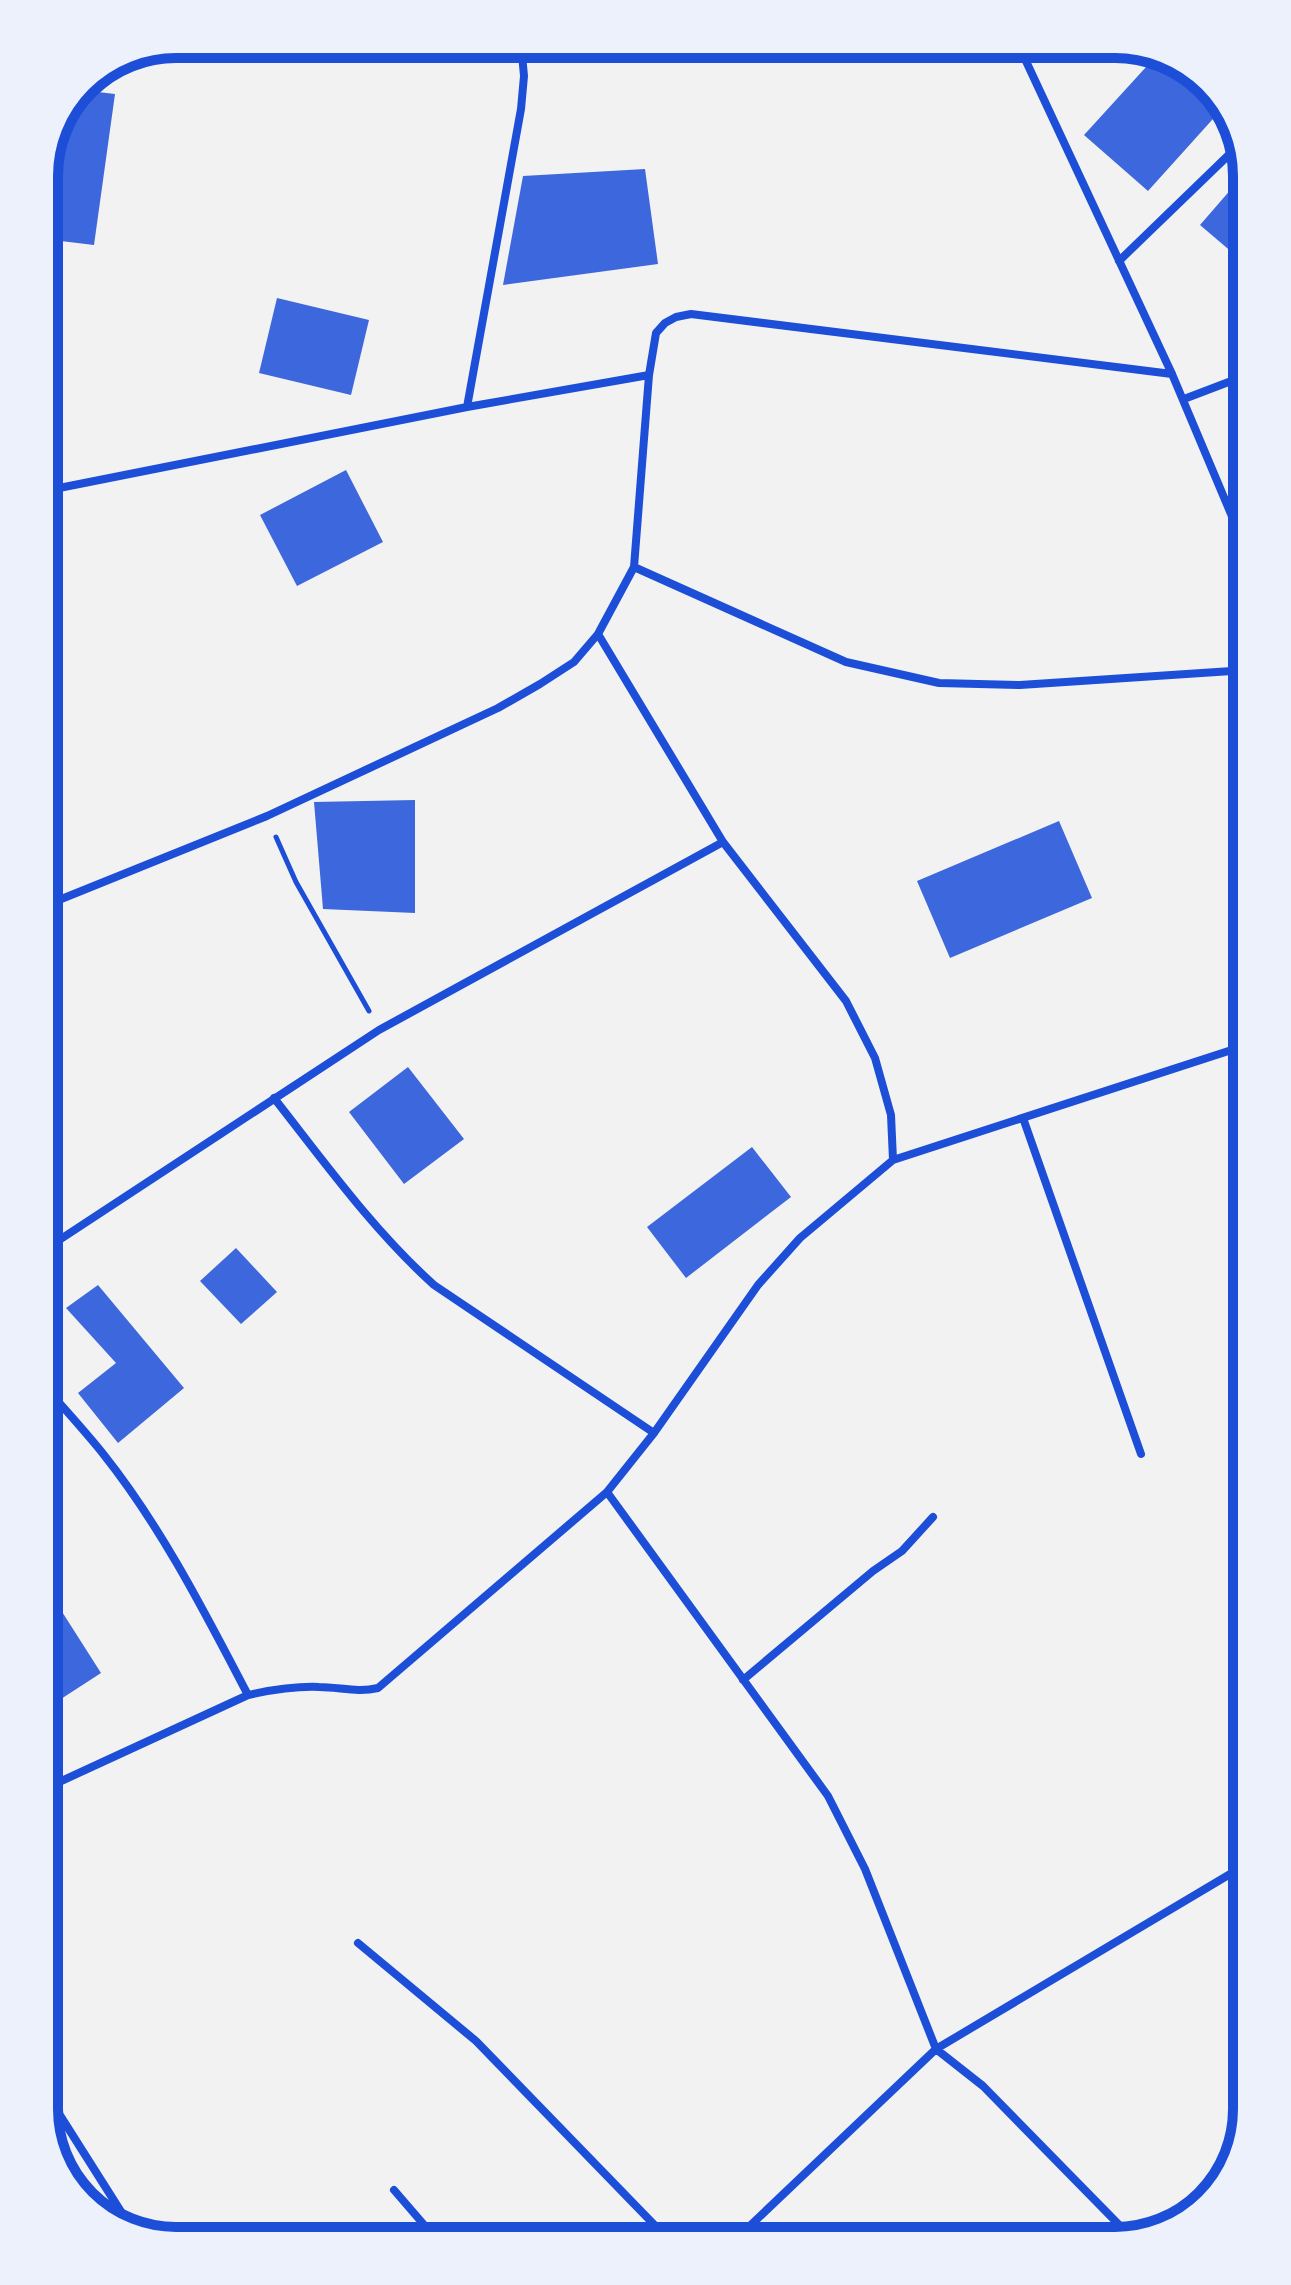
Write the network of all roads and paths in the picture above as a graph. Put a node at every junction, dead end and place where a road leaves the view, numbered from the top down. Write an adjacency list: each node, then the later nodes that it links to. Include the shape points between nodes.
1 (522, 58): 9 (street, via 521,109)
2 (1025, 58): 4 (street)
3 (1231, 153): 4 (street)
4 (1119, 261): 5 (street)
5 (1172, 374): 6 (street, via 691,314 665,323 656,333); 8 (street)
6 (649, 375): 9 (street); 12 (street)
7 (1233, 380): 8 (street)
8 (1184, 399): 11 (street)
9 (467, 407): 10 (street)
10 (58, 488)
11 (1233, 518)
12 (634, 567): 13 (street); 14 (street, via 846,662 939,683 1020,685)
13 (598, 634): 15 (street, via 574,662 498,708); 16 (street)
14 (1233, 671)
15 (267, 816): 17 (street); 18 (path, via 296,882)
16 (723, 842): 18 (street); 22 (street, via 846,1001 875,1058 891,1115)
17 (58, 900)
18 (379, 1030): 20 (street)
19 (1233, 1050): 21 (street)
20 (274, 1098): 23 (street); 25 (street, via 377,1229 434,1285)
21 (1023, 1118): 22 (street); 26 (street)
22 (893, 1160): 25 (street, via 800,1238 758,1285)
23 (58, 1241)
24 (58, 1401): 30 (street, via 144,1512 203,1607)
25 (654, 1433): 27 (street)
26 (1141, 1454)
27 (607, 1492): 29 (street); 30 (street, via 378,1688 279,1688)
28 (933, 1517): 29 (street, via 902,1551)
29 (743, 1680): 34 (street, via 828,1796 865,1869)
30 (248, 1695): 31 (street)
31 (58, 1783)
32 (1233, 1872): 34 (street)
33 (358, 1943): 39 (street, via 476,2041)
34 (936, 2049): 40 (street); 41 (street, via 983,2086)
35 (58, 2112): 37 (street)
36 (394, 2190): 38 (street)
37 (123, 2214)
38 (426, 2227)
39 (656, 2227)
40 (749, 2227)
41 (1121, 2227)

